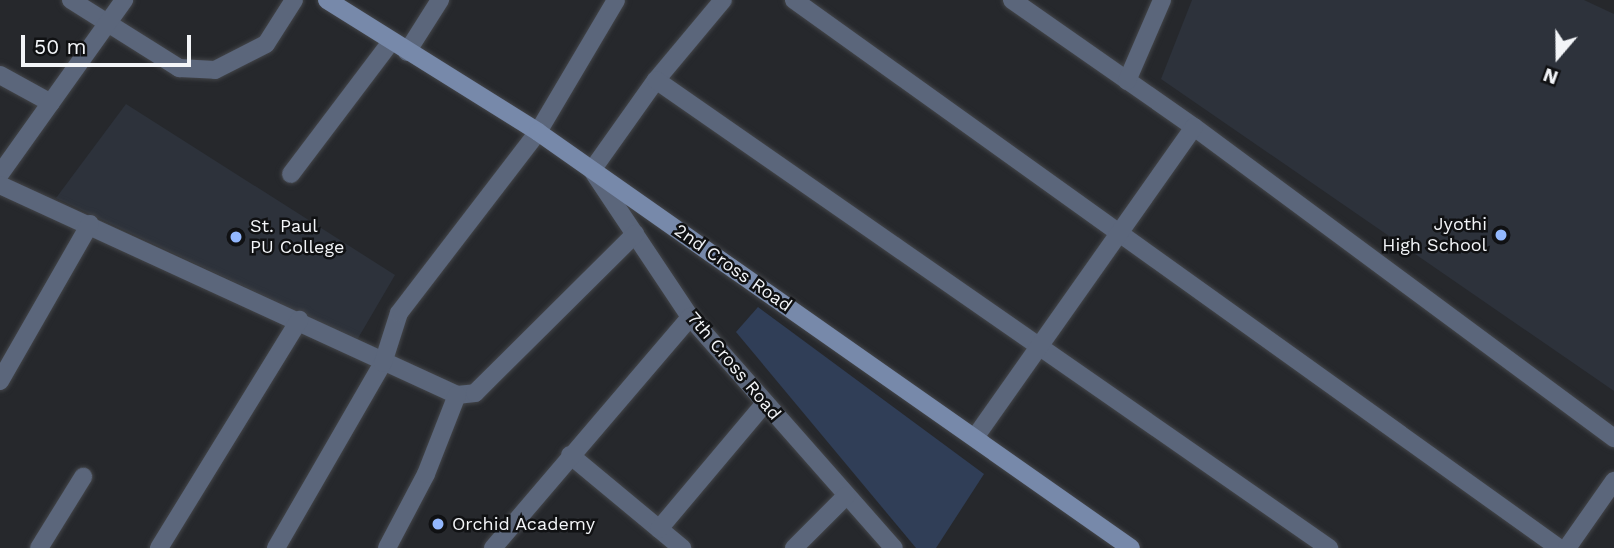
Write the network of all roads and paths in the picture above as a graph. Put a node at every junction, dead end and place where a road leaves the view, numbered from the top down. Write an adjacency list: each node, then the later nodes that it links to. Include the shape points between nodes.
1 (71, 0): 11 (street)
2 (124, 0): 11 (street)
3 (294, 0): 11 (street, via 266,44 215,70 179,68)
4 (327, 0): 12 (street, 2nd Cross Road)
5 (440, 0): 13 (street)
6 (616, 0): 19 (street)
7 (723, 0): 15 (street)
8 (794, 0): 25 (street)
9 (1012, 0): 16 (street)
10 (1161, 1): 16 (street)
11 (109, 22): 17 (street)
12 (391, 42): 13 (street, 2nd Cross Road); 22 (street)
13 (407, 52): 19 (street, 2nd Cross Road)
14 (0, 75): 17 (street)
15 (656, 79): 20 (street); 29 (street)
16 (1128, 81): 18 (street)
17 (51, 103): 21 (street)
18 (1194, 127): 25 (street); 35 (street)
19 (538, 132): 20 (street, 2nd Cross Road); 30 (street, via 398,313)
20 (592, 170): 26 (street, 7th Cross Road); 34 (street, 2nd Cross Road)
21 (0, 174)
22 (291, 174)
23 (0, 185): 24 (street)
24 (90, 224): 28 (street); 31 (street)
25 (1120, 232): 29 (street); 52 (street)
26 (635, 234): 27 (street, 7th Cross Road); 32 (street, via 475,393)
27 (690, 317): 33 (street, 7th Cross Road); 36 (street)
28 (299, 320): 30 (street); 43 (street)
29 (1041, 345): 34 (street); 51 (street)
30 (383, 363): 32 (street); 44 (street)
31 (0, 381)
32 (457, 395): 45 (street, via 426,474)
33 (765, 403): 39 (street, 7th Cross Road); 41 (street)
34 (976, 436): 50 (street, 2nd Cross Road)
35 (1614, 438)
36 (570, 455): 41 (street); 46 (street)
37 (83, 477): 42 (street)
38 (1614, 481): 40 (street)
39 (846, 496): 48 (street); 49 (street, 7th Cross Road)
40 (1608, 503): 53 (street)
41 (659, 528): 47 (street)
42 (39, 548)
43 (159, 548)
44 (276, 548)
45 (387, 548)
46 (493, 548)
47 (682, 548)
48 (794, 548)
49 (894, 548)
50 (1130, 548)
51 (1329, 548)
52 (1559, 548)
53 (1567, 548)

